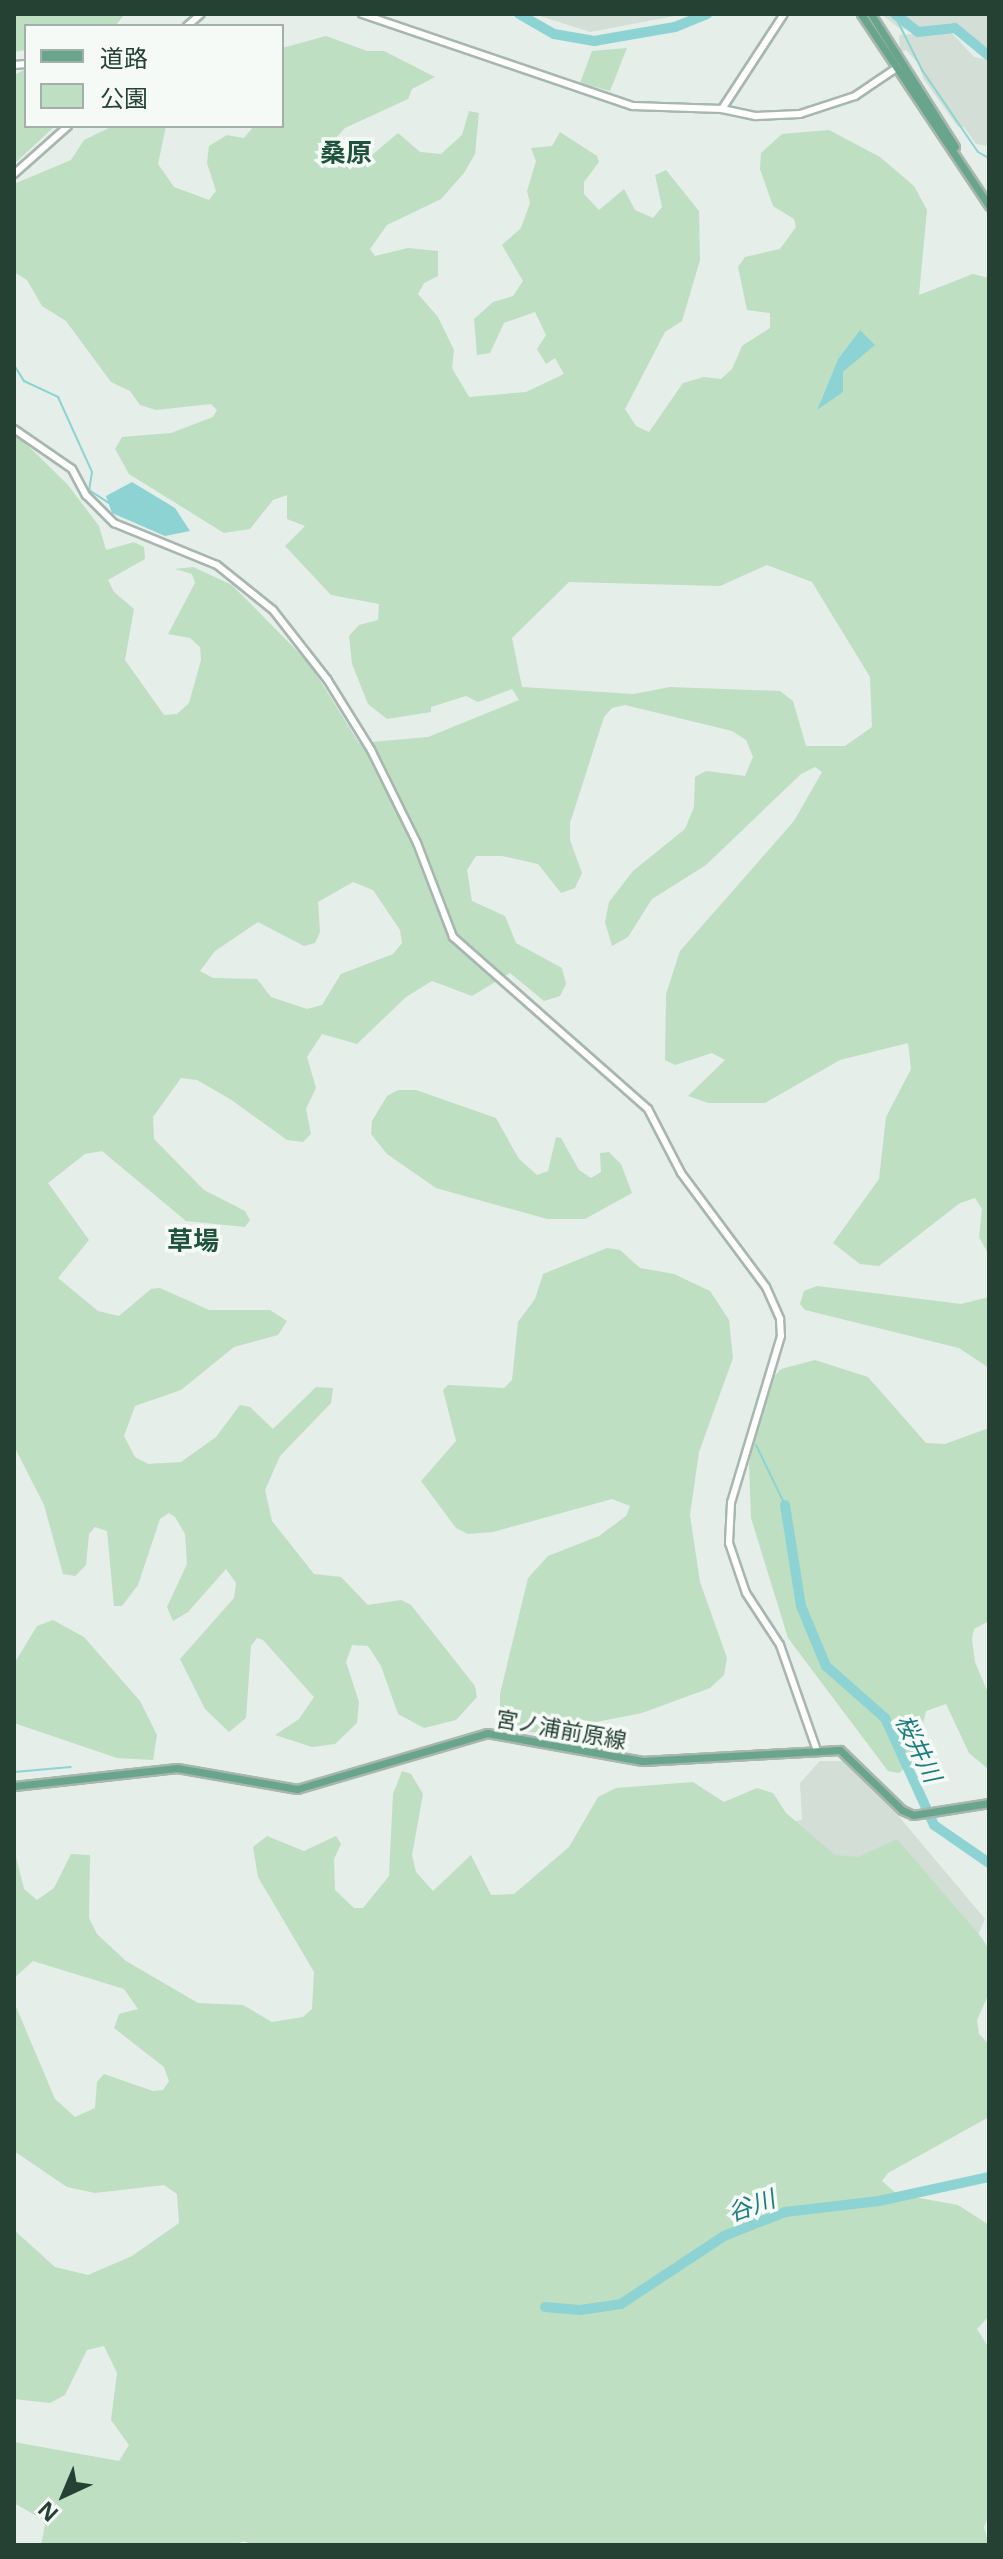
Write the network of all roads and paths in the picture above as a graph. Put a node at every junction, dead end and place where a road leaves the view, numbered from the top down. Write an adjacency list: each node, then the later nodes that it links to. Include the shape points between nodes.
1 (362, 14): 6 (street, via 633,106)
2 (784, 14): 6 (street)
3 (861, 14): 5 (main road)
4 (873, 18): 5 (main road)
5 (899, 67): 6 (street, via 855,96 800,114 756,116); 9 (main road)
6 (722, 109)
7 (66, 128): 8 (street)
8 (14, 174)
9 (988, 203)
10 (14, 429): 11 (street, via 72,469 86,495 114,523 217,565 273,610 327,679 371,750 417,843 453,937 648,1109 681,1173 766,1287 780,1319 781,1336 731,1503 729,1543 746,1593 780,1645)
11 (816, 1748): 12 (main road, 宮ノ浦前原線, via 642,1761 487,1733 297,1789 177,1768); 13 (main road, 宮ノ浦前原線, via 850,1755 902,1810 920,1814)
12 (14, 1786)
13 (989, 1803)

